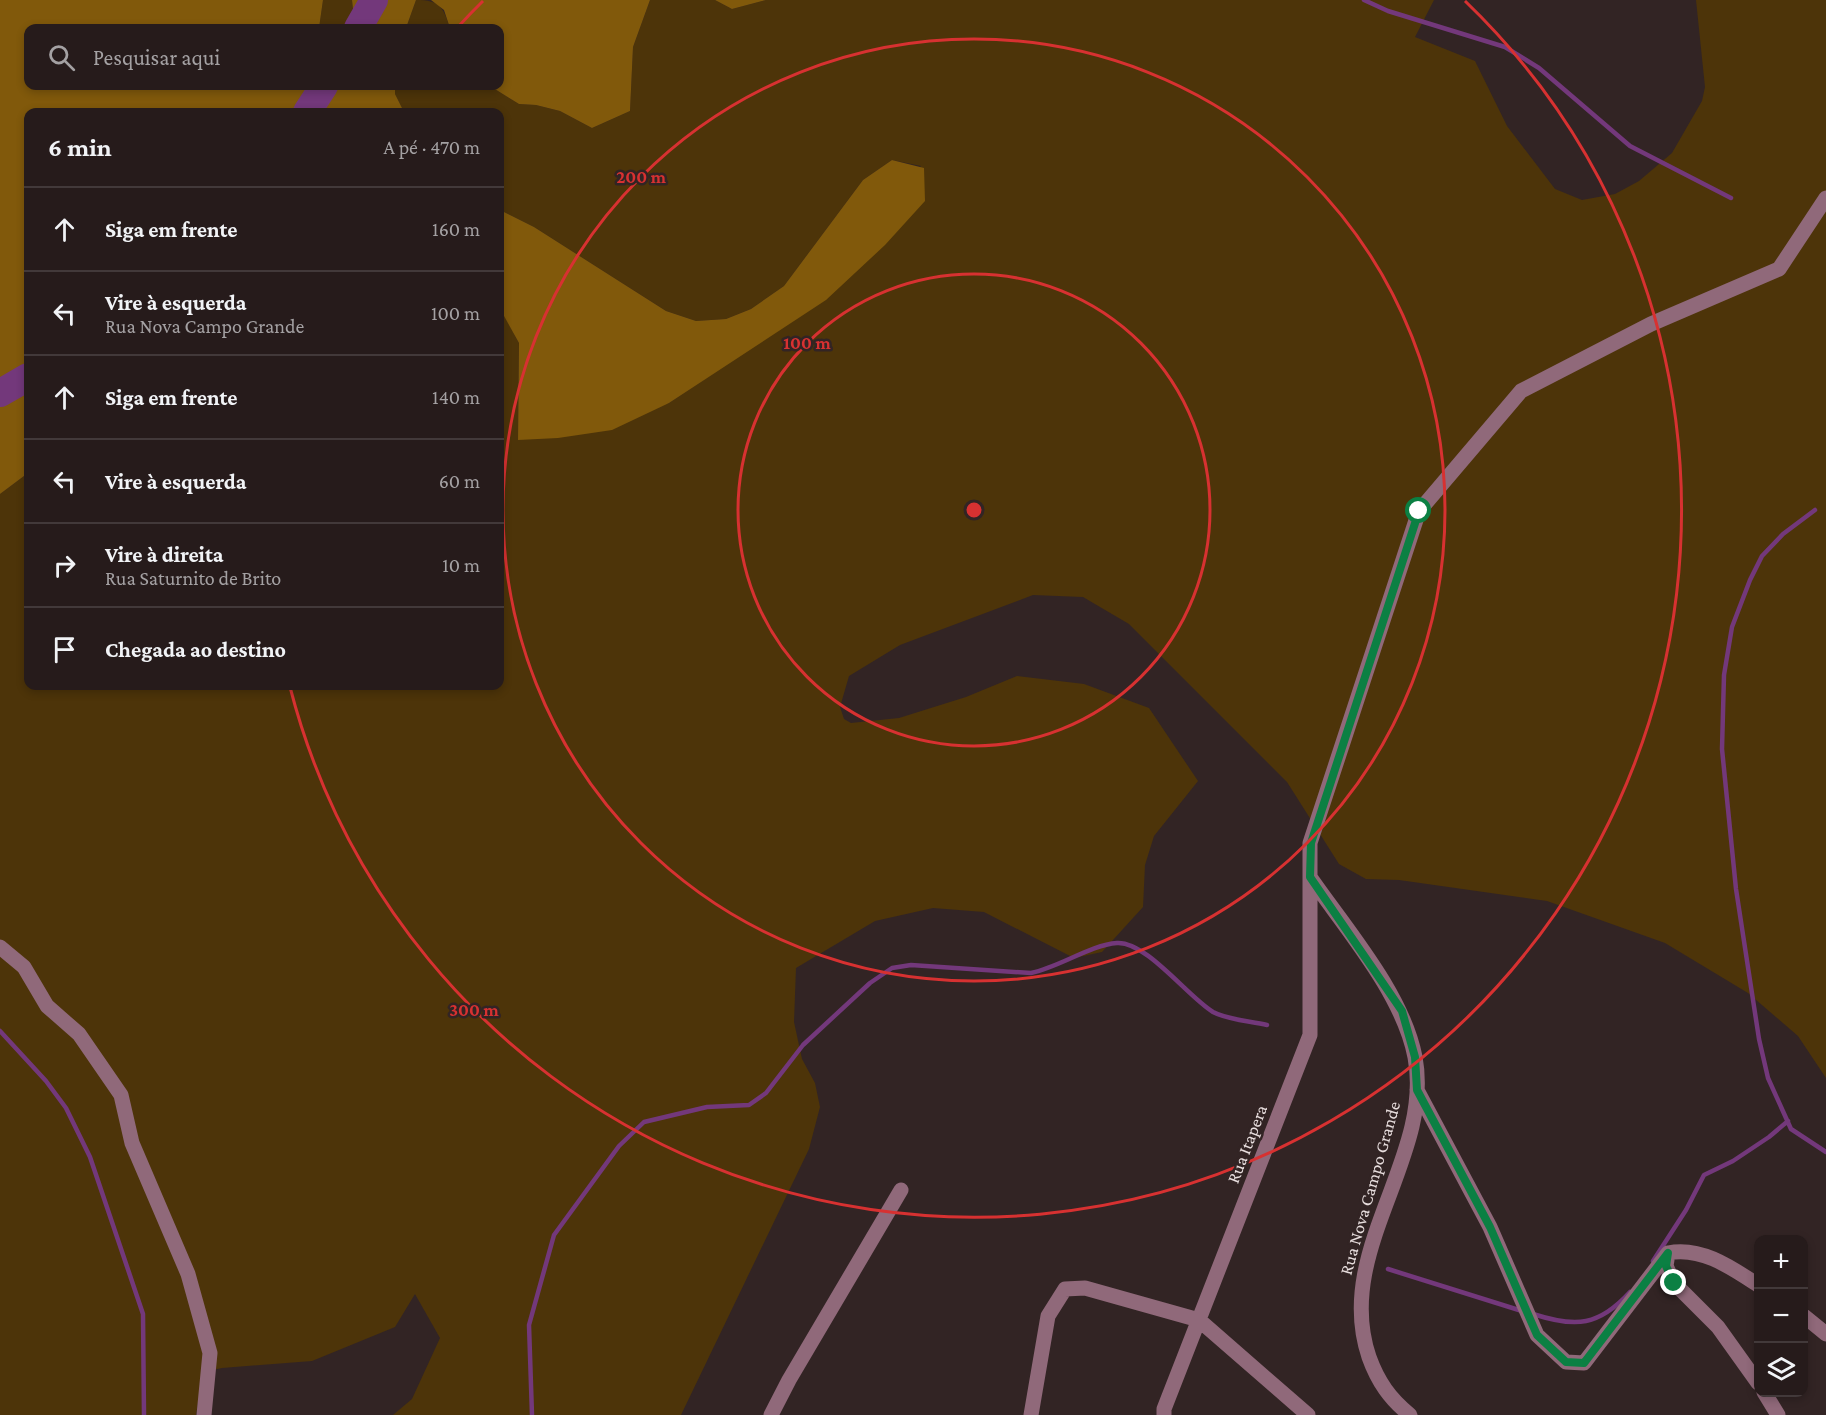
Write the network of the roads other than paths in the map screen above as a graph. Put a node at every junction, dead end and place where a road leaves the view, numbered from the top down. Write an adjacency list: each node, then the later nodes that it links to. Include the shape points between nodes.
1 (1826, 198): 2 (street, Rua Itapera, via 1779,269 1651,324 1521,391 1419,511 1311,843)
2 (1310, 877): 4 (street, Rua Nova Campo Grande, via 1402,1011 1415,1057); 8 (street, Rua Itapera, via 1310,1035)
3 (0, 947): 13 (street, via 24,967 47,1006 80,1034 121,1095 132,1143 188,1274 210,1353)
4 (1417, 1090): 6 (street, via 1490,1227 1537,1335 1566,1362 1584,1363); 18 (street, Rua Nova Campo Grande, via 1412,1124 1369,1254 1361,1294 1362,1337 1374,1373 1392,1401)
5 (901, 1190): 14 (street)
6 (1668, 1253): 7 (street, via 1685,1250 1701,1254); 11 (street, via 1666,1266 1674,1283 1718,1327)
7 (1754, 1283)
8 (1199, 1320): 15 (street, via 1085,1288 1065,1289 1048,1316); 16 (street, Rua Itapera); 17 (street)
9 (1808, 1320): 10 (street)
10 (1826, 1334)
11 (1754, 1377)
12 (1767, 1397): 19 (street)
13 (204, 1415)
14 (771, 1415)
15 (1031, 1415)
16 (1164, 1415)
17 (1308, 1415)
18 (1410, 1415)
19 (1778, 1415)

